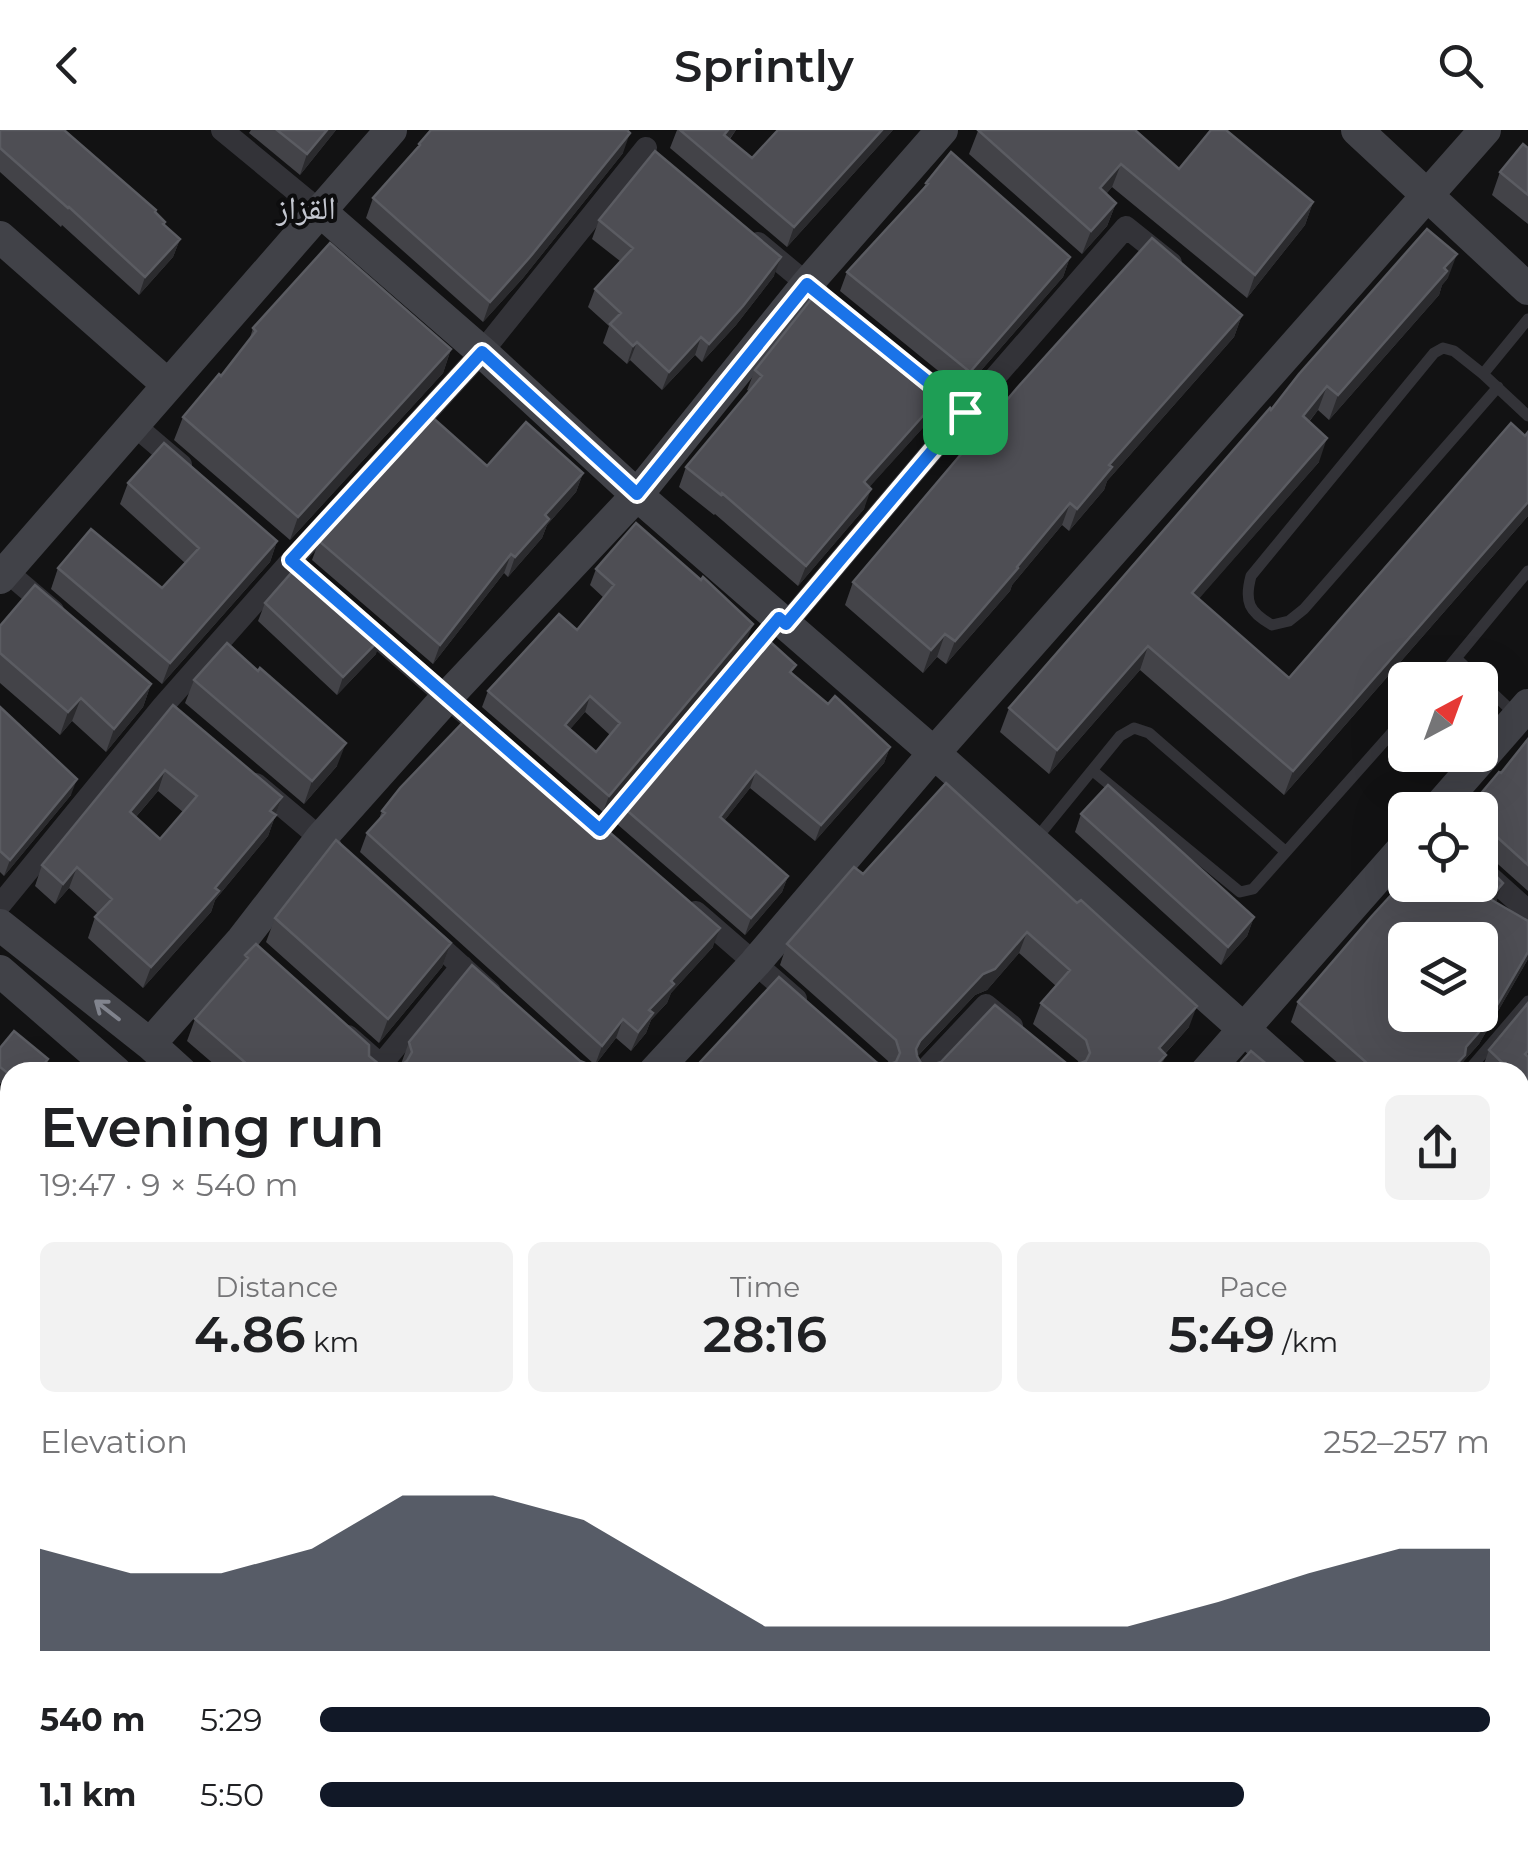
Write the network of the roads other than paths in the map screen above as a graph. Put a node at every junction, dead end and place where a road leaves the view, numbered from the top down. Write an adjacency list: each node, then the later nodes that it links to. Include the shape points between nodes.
1 (222, 130): 8 (street)
2 (391, 130): 8 (street)
3 (626, 130): 16 (street, via 653,154)
4 (1357, 130): 7 (street)
5 (1485, 130): 7 (street)
6 (935, 139): 12 (street)
7 (1427, 194): 13 (street); 39 (street)
8 (320, 210): 16 (street); 19 (street)
9 (734, 222): 12 (street)
10 (0, 237): 19 (street)
11 (1182, 273): 21 (street, via 1126,226 1077,270)
12 (807, 284): 14 (street); 25 (street)
13 (1528, 289)
14 (836, 308)
15 (1528, 320): 18 (lane)
16 (482, 352): 25 (street); 51 (street, via 163,706)
17 (908, 366): 21 (street)
18 (1483, 374): 20 (lane); 20 (lane, via 1454,351 1434,354 1251,576 1249,604 1259,618 1272,625 1304,609)
19 (168, 385): 23 (street)
20 (1498, 388): 22 (lane)
21 (965, 412): 30 (street)
22 (1528, 416)
23 (134, 425): 24 (street); 27 (street)
24 (191, 474)
25 (637, 494): 30 (street); 35 (street)
26 (1528, 571): 31 (lane)
27 (3, 574): 29 (street)
28 (348, 610): 35 (street)
29 (63, 620)
30 (782, 621): 39 (street); 43 (lane)
31 (1457, 659): 32 (lane); 33 (lane)
32 (1454, 662)
33 (1460, 662)
34 (1498, 693): 36 (lane)
35 (447, 697): 38 (street); 44 (street)
36 (1523, 711): 42 (street)
37 (1388, 737): 46 (lane)
38 (502, 746)
39 (934, 753): 45 (street); 55 (street)
40 (235, 766): 44 (street)
41 (1093, 771): 45 (lane); 46 (lane, via 1240,892 1253,890); 46 (lane, via 1120,736 1134,728 1149,733)
42 (1452, 792)
43 (600, 830)
44 (321, 838): 47 (street); 64 (street, via 248,946)
45 (1033, 842): 62 (street)
46 (1286, 852)
47 (350, 864)
48 (1388, 865): 62 (street)
49 (1498, 884): 52 (street)
50 (685, 902): 55 (street)
51 (0, 905)
52 (1528, 911)
53 (406, 915): 56 (street)
54 (0, 926): 64 (street, one-way to 54)
55 (755, 963): 60 (street); 69 (street)
56 (462, 966): 58 (street); 68 (street)
57 (0, 971): 65 (street)
58 (502, 1002)
59 (1528, 1002): 73 (lane)
60 (810, 1012)
61 (325, 1016): 67 (street)
62 (1243, 1030): 71 (street); 72 (street)
63 (1029, 1040): 70 (street, via 986,1005)
64 (150, 1044): 66 (street)
65 (101, 1062)
66 (171, 1062)
67 (374, 1062)
68 (388, 1062)
69 (663, 1062)
70 (932, 1062)
71 (1215, 1062)
72 (1280, 1062)
73 (1477, 1062)

